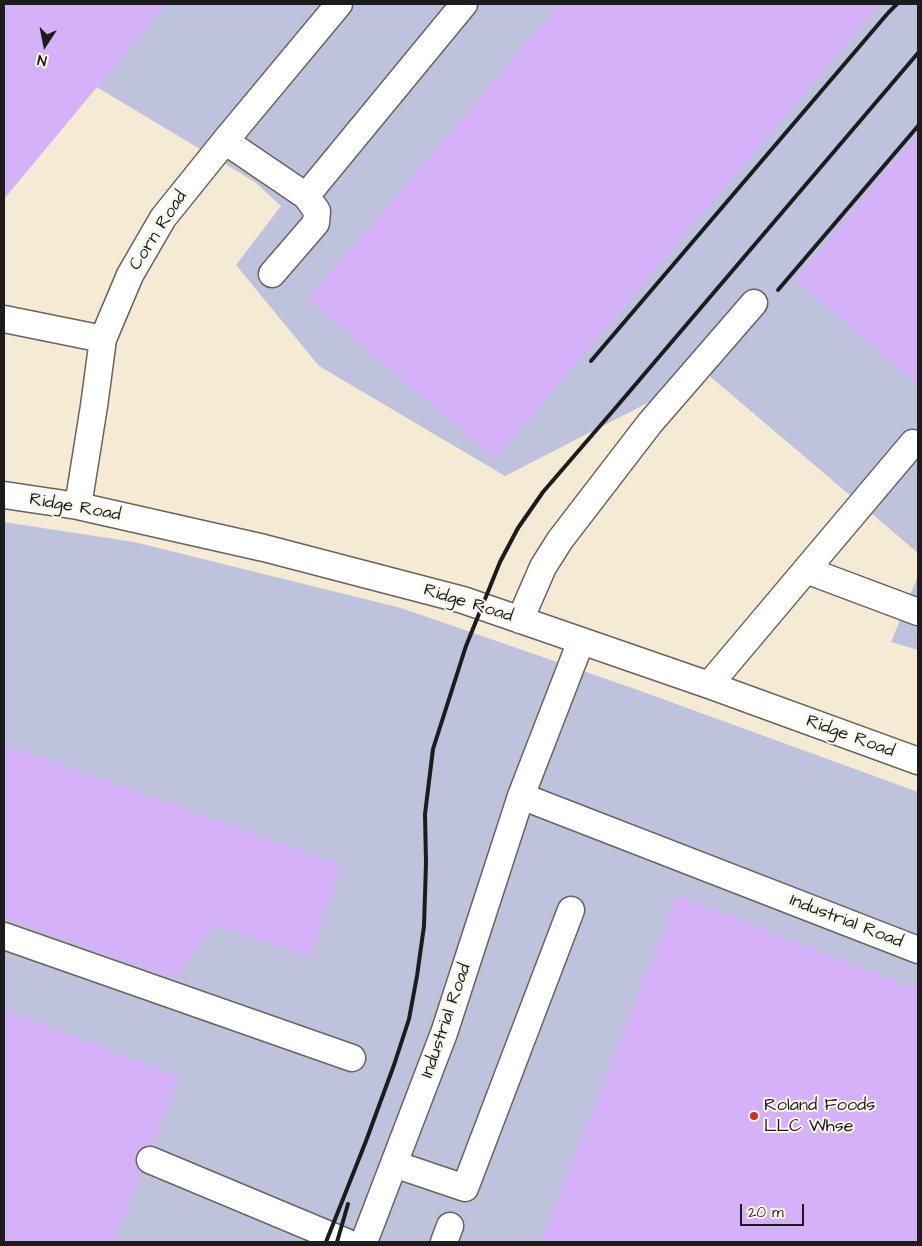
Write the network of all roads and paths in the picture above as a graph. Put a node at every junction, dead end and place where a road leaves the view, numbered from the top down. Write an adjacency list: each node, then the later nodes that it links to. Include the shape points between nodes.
1 (340, 4): 3 (street, Corn Road)
2 (464, 4): 4 (street)
3 (225, 140): 4 (street); 8 (street, Corn Road, via 163,218 130,275)
4 (306, 196): 5 (street, via 317,211 316,223)
5 (272, 274)
6 (754, 304): 14 (street, via 650,423 560,540)
7 (4, 319): 8 (street)
8 (103, 339): 11 (street, Corn Road)
9 (913, 443): 12 (street)
10 (4, 495): 11 (street, Ridge Road)
11 (78, 506): 14 (street, Ridge Road, via 264,548 462,600)
12 (806, 570): 13 (street); 16 (street)
13 (918, 612)
14 (520, 620): 15 (street, Ridge Road)
15 (581, 641): 16 (street, Ridge Road); 18 (street, Industrial Road)
16 (709, 686): 17 (street, Ridge Road)
17 (918, 761)
18 (521, 796): 21 (street, Industrial Road); 24 (street, Industrial Road, via 444,1033)
19 (571, 910): 24 (street, via 465,1188)
20 (4, 936): 22 (street)
21 (918, 950)
22 (352, 1058)
23 (150, 1160): 25 (street)
24 (394, 1164): 26 (street, Industrial Road)
25 (346, 1242)
26 (364, 1242)

